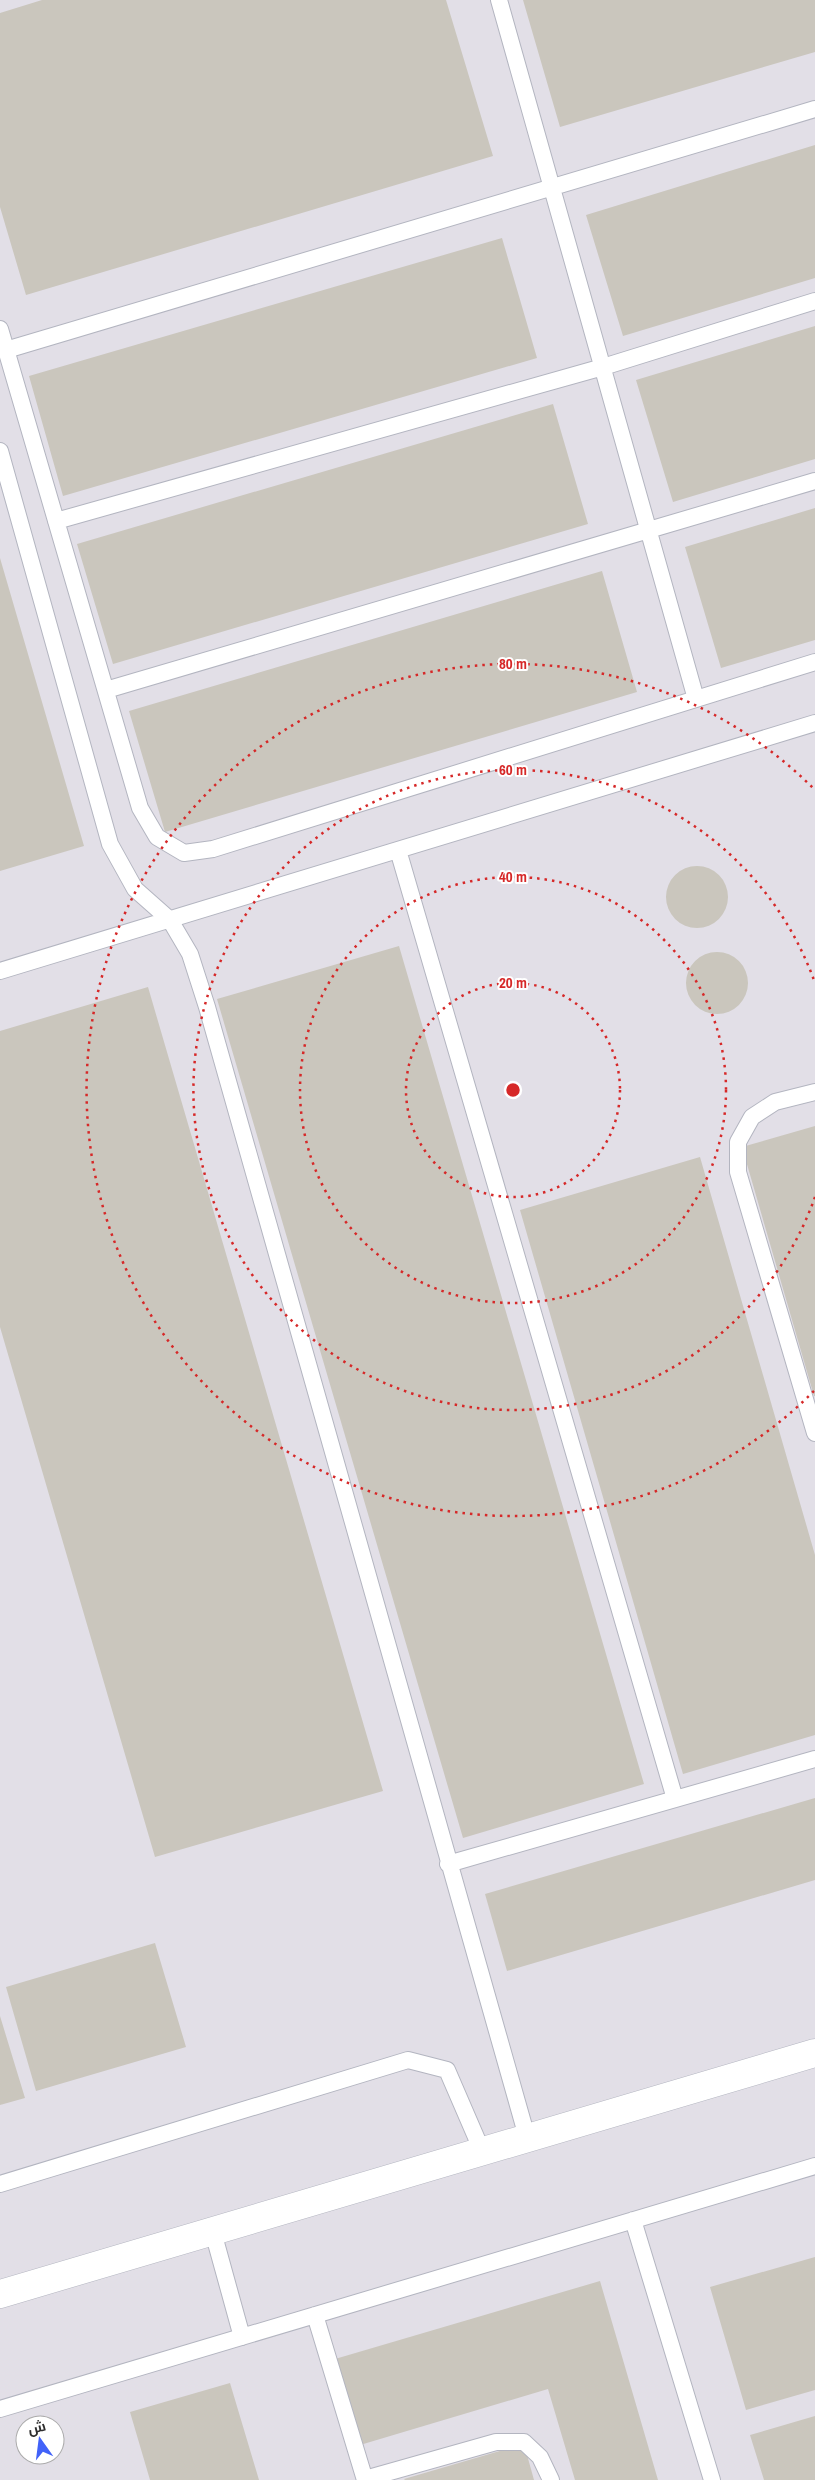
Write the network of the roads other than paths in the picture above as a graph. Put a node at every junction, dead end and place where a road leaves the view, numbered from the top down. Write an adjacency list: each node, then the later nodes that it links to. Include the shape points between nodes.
1 (499, 0): 3 (lane)
2 (815, 109): 3 (lane)
3 (551, 188): 6 (lane); 7 (lane)
4 (815, 301): 7 (lane)
5 (0, 328): 6 (lane)
6 (6, 350): 10 (lane)
7 (603, 367): 10 (lane); 11 (lane)
8 (0, 452): 17 (lane, via 110,844 135,888)
9 (815, 481): 11 (lane)
10 (56, 521): 13 (lane)
11 (648, 529): 13 (lane); 14 (lane)
12 (815, 662): 14 (lane)
13 (106, 690): 14 (lane, via 140,808 157,837 184,853 214,849)
14 (696, 699)
15 (815, 722): 16 (lane)
16 (398, 850): 17 (lane); 22 (lane)
17 (170, 920): 18 (lane); 23 (lane, via 190,954 206,1007)
18 (0, 971)
19 (815, 1092): 20 (lane, via 775,1102 752,1116 738,1142 738,1172)
20 (815, 1433)
21 (815, 1759): 22 (lane)
22 (675, 1799): 23 (lane)
23 (448, 1864): 25 (lane)
24 (815, 2053): 25 (street)
25 (527, 2137): 26 (street)
26 (482, 2151): 28 (lane, via 447,2070 408,2060); 30 (street)
27 (815, 2166): 29 (lane)
28 (0, 2184)
29 (633, 2220): 32 (lane); 37 (lane)
30 (213, 2232): 31 (street); 33 (lane)
31 (0, 2294)
32 (315, 2315): 33 (lane); 35 (lane)
33 (242, 2337): 34 (lane)
34 (0, 2409)
35 (365, 2480): 36 (lane, via 496,2442 524,2442 540,2458)
36 (552, 2480)
37 (712, 2480)

